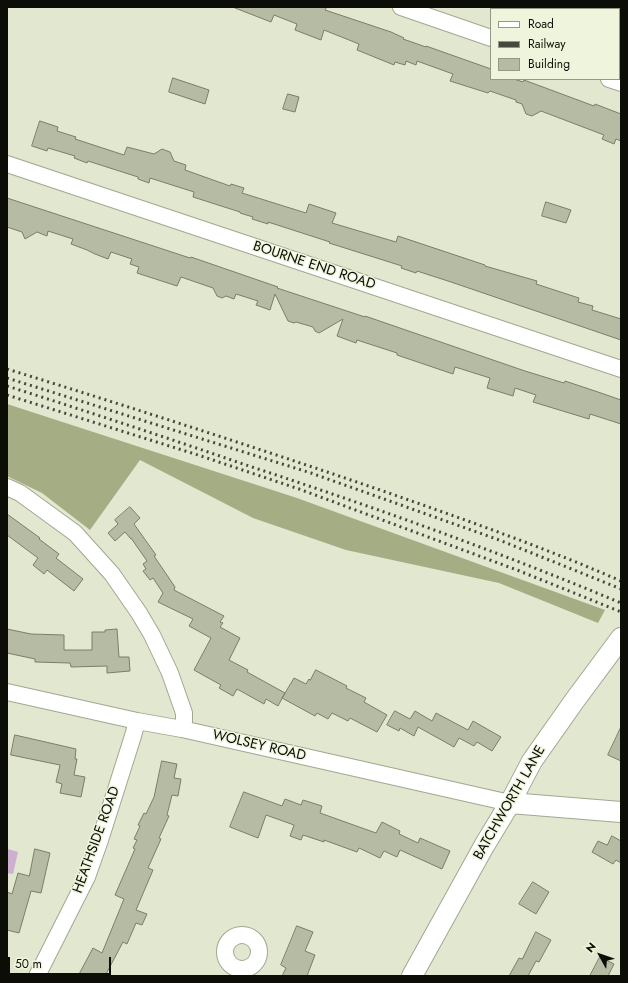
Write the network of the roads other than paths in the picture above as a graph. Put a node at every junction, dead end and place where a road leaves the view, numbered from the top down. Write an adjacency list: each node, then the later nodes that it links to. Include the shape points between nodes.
1 (401, 7): 2 (street)
2 (490, 38)
3 (7, 164): 4 (street, BOURNE END ROAD)
4 (621, 369)
5 (7, 487): 9 (street, via 20,493 76,533 112,574 152,635 170,673 184,713)
6 (621, 638): 10 (street, BATCHWORTH LANE, via 532,761)
7 (7, 692): 8 (street, WOLSEY ROAD)
8 (137, 721): 9 (street, WOLSEY ROAD); 12 (street, HEATHSIDE ROAD, via 86,877)
9 (182, 729): 10 (street, WOLSEY ROAD)
10 (510, 803): 11 (street); 13 (street, BATCHWORTH LANE)
11 (621, 812)
12 (37, 976)
13 (412, 976)

